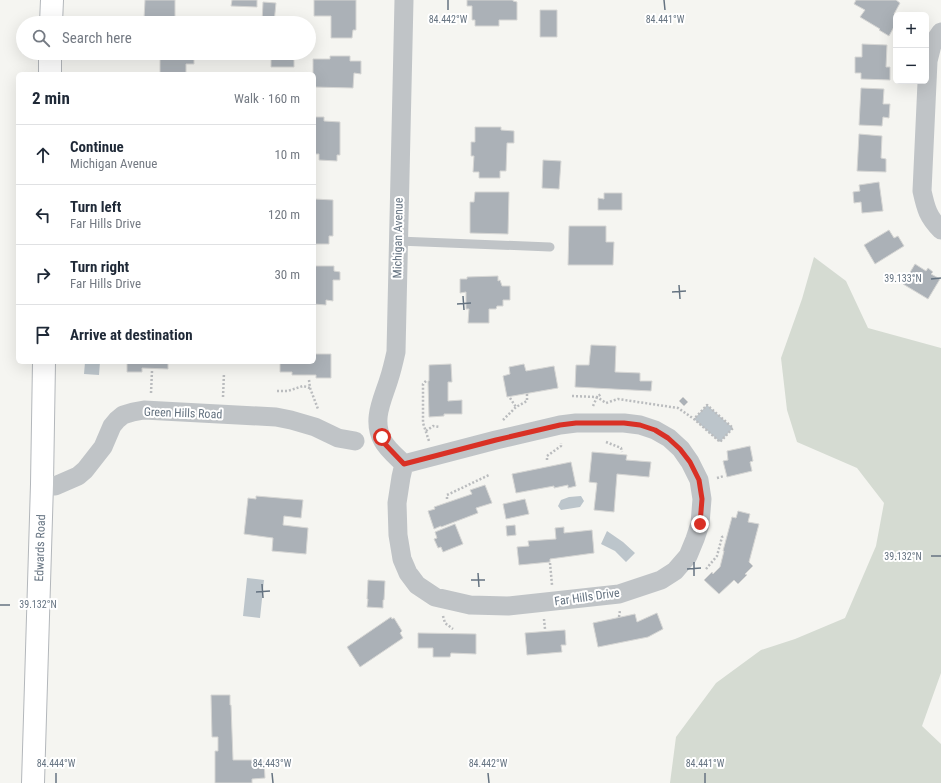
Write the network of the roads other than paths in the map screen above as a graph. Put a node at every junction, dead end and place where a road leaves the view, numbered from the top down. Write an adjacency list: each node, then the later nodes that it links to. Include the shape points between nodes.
1 (52, 0): 3 (street)
2 (404, 0): 8 (street, Michigan Avenue)
3 (51, 16)
4 (941, 32): 7 (street, via 932,45 928,61 922,191 925,208)
5 (50, 60): 6 (street)
6 (50, 72)
7 (941, 230)
8 (398, 241): 9 (lane); 12 (street, Michigan Avenue, via 396,352 378,419 383,442)
9 (550, 247)
10 (44, 364): 13 (street, Edwards Road)
11 (355, 441): 13 (street, Green Hills Road, via 338,438 315,427 276,417 144,410 124,415 117,420 103,447 86,470 78,476 55,486)
12 (404, 464): 12 (street, Far Hills Drive, via 560,425 640,425 668,438 690,462 699,480 702,499 700,524 688,556 675,571 661,580 619,594 508,606 470,605 435,597 417,585 408,573 402,559 398,535 397,503)
13 (42, 484): 14 (street, Edwards Road)
14 (33, 783)

